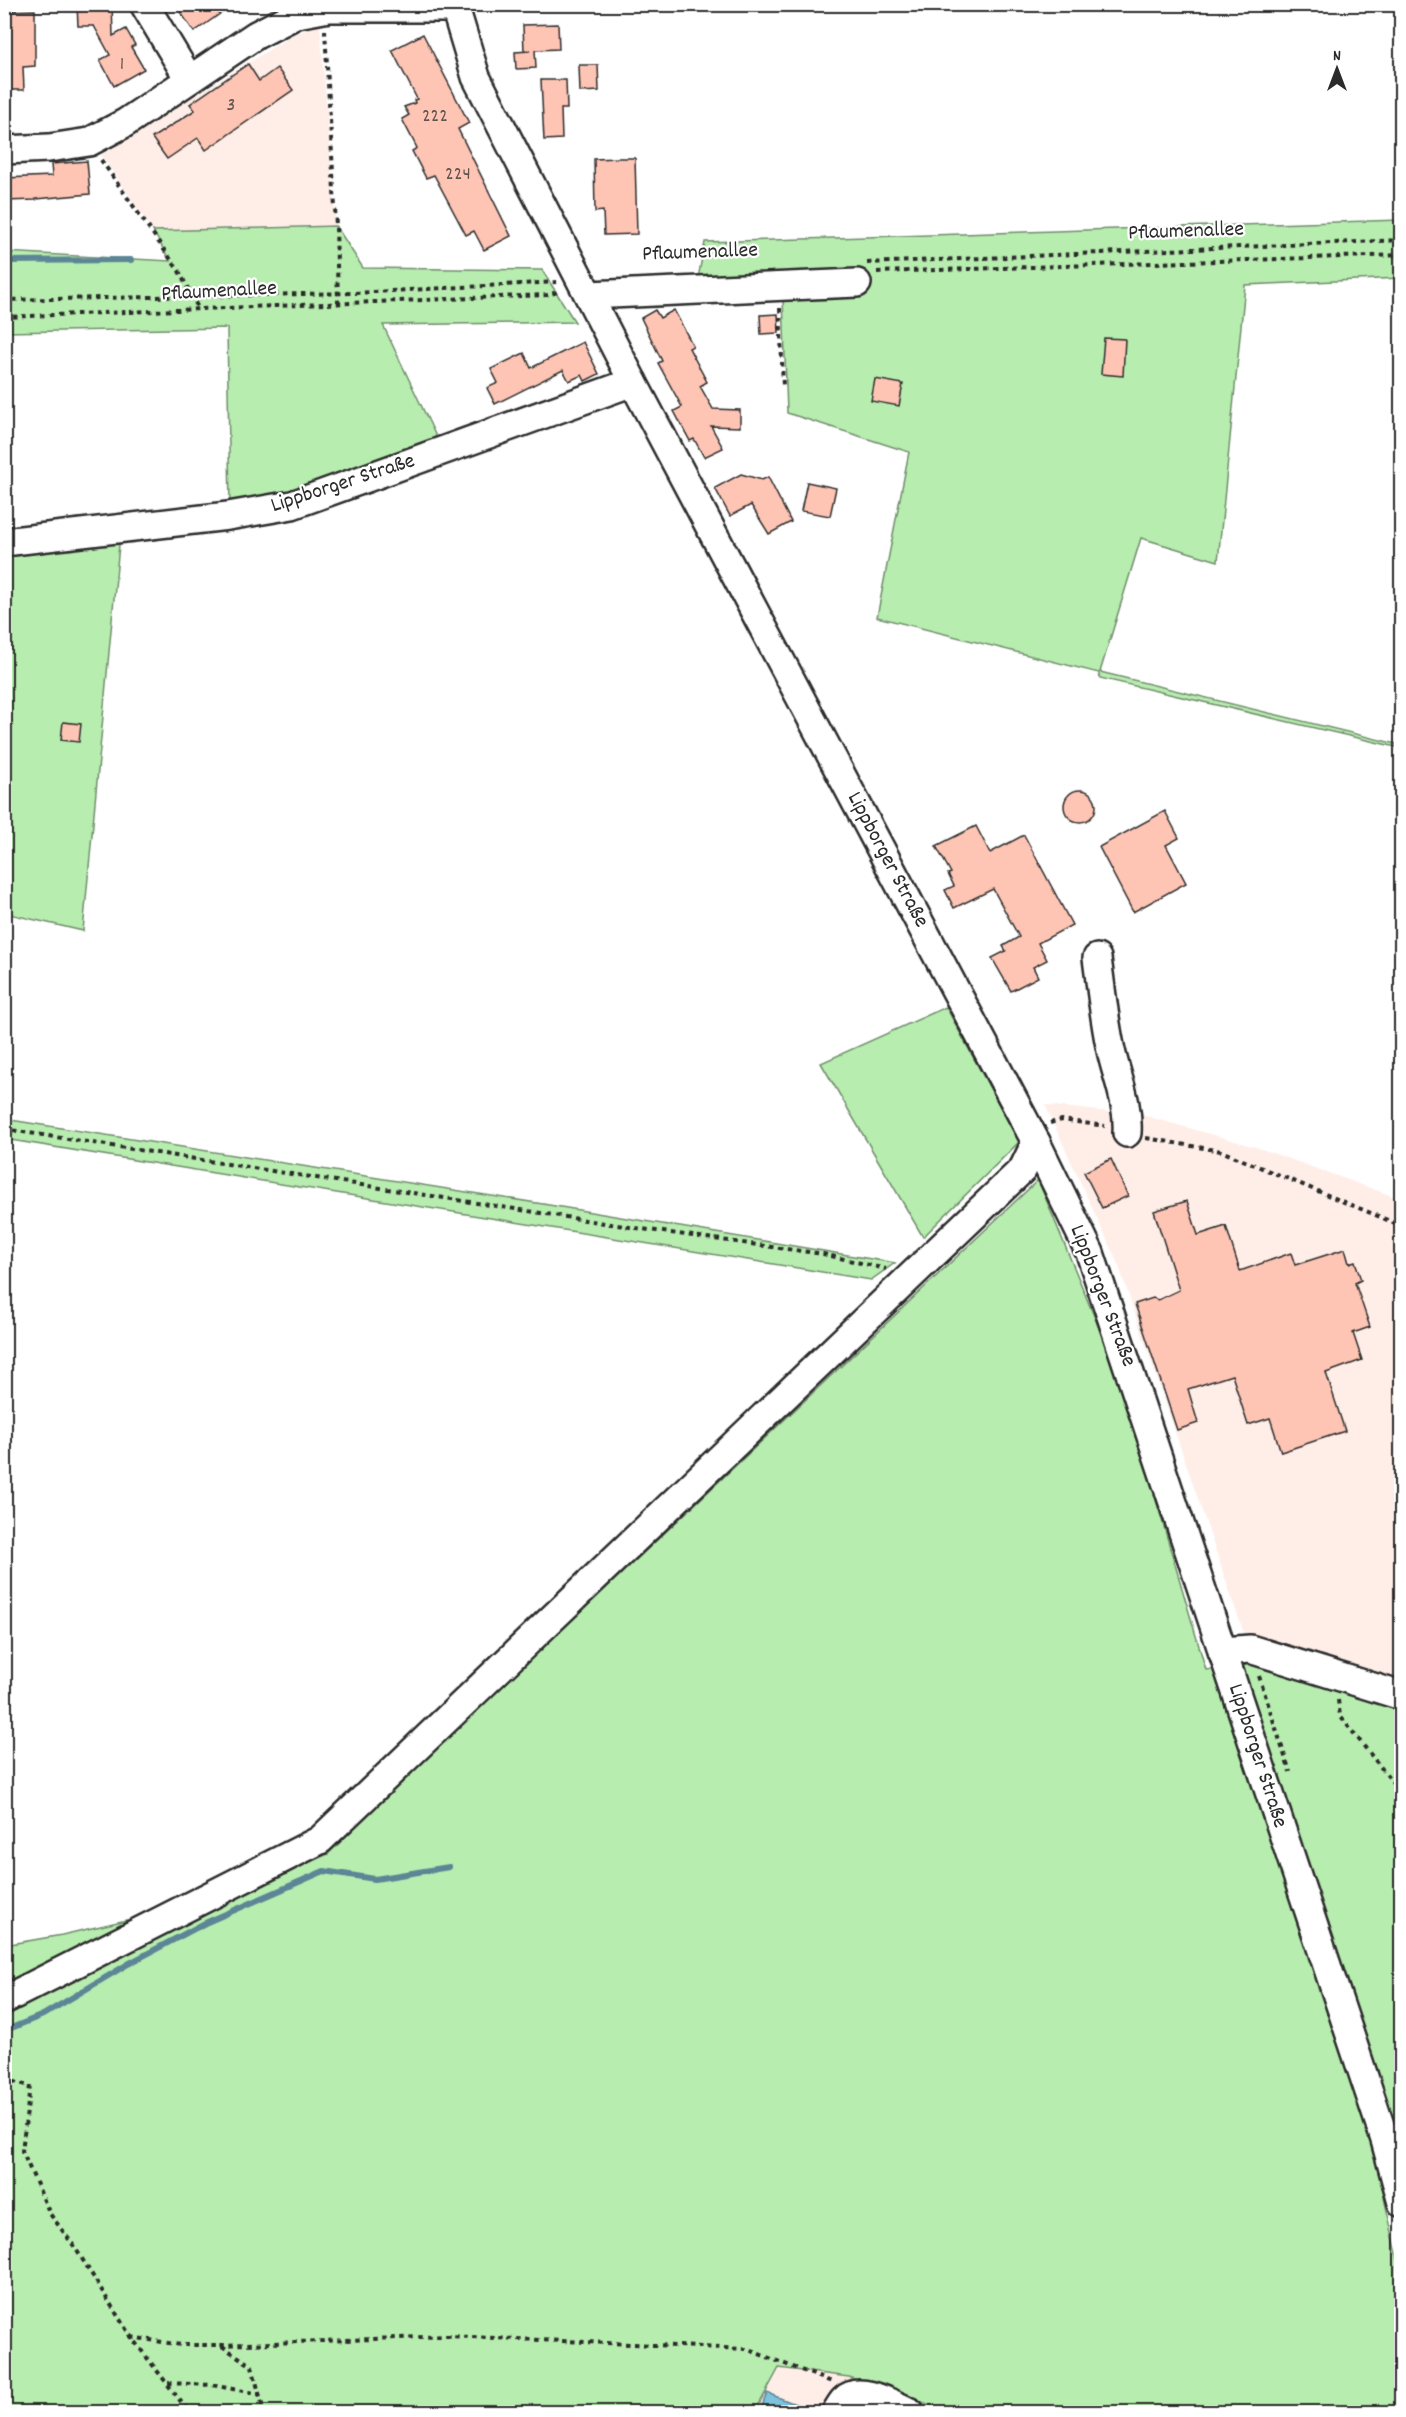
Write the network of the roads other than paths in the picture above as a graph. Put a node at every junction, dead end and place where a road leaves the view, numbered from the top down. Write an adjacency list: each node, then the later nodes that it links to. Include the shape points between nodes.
1 (144, 4): 3 (street)
2 (454, 6): 3 (street, via 324,9 297,14 256,35); 6 (street, Lippborger Straße, via 476,76)
3 (189, 79): 4 (street, via 125,123 89,142)
4 (4, 150)
5 (861, 273): 6 (street, via 779,286)
6 (585, 288): 7 (street, Lippborger Straße)
7 (633, 382): 8 (street, Lippborger Straße, via 292,505); 11 (street, Lippborger Straße)
8 (4, 542)
9 (1097, 958): 10 (street, via 1110,1047 1125,1095)
10 (1127, 1133)
11 (1036, 1142): 12 (street, Lippborger Straße, via 1090,1252); 14 (street, via 1023,1169 320,1840)
12 (1222, 1651): 13 (street, via 1250,1649); 15 (street, Lippborger Straße, via 1385,2140)
13 (1401, 1696)
14 (4, 2000)
15 (1401, 2202)
16 (836, 2412): 17 (street, via 843,2400 862,2394)
17 (910, 2412)

